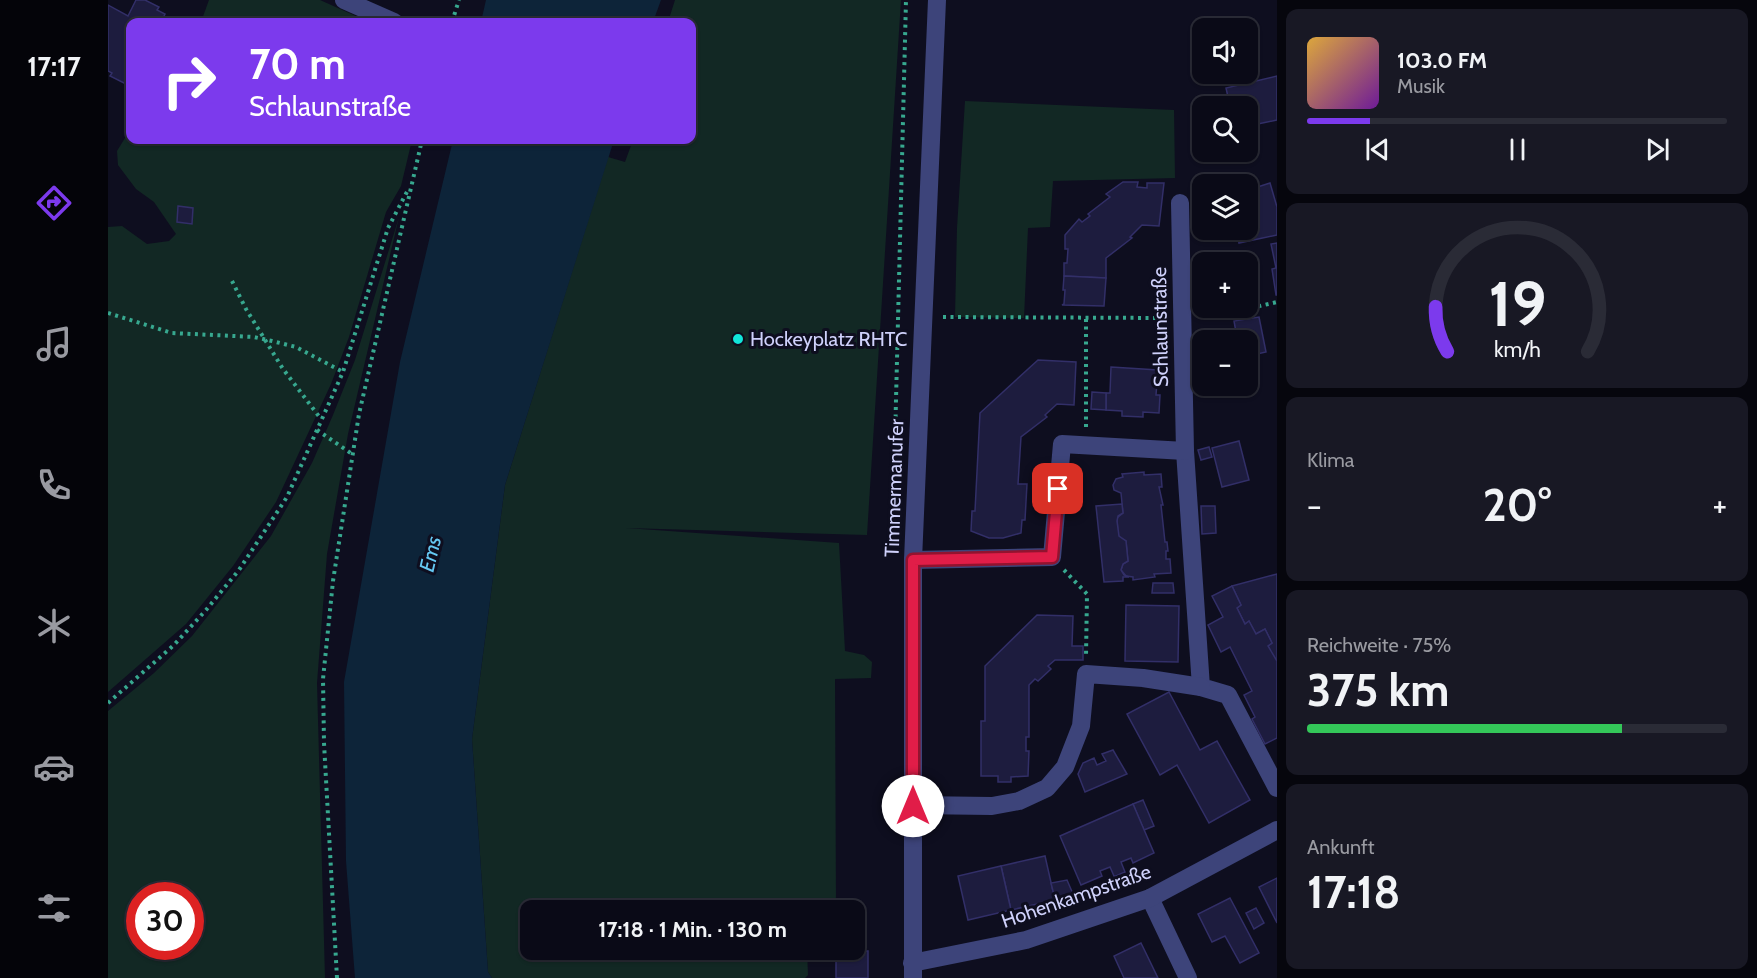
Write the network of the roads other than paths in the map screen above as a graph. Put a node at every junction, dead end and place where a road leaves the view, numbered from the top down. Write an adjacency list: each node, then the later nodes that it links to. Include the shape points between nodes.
1 (344, 0): 3 (street)
2 (937, 0): 6 (street, Timmermanufer)
3 (385, 18)
4 (1180, 203): 5 (street, Schlaunstraße)
5 (1185, 451): 6 (street, via 1062,444 1052,557); 7 (street, Schlaunstraße)
6 (913, 560): 9 (street, Timmermanufer)
7 (1201, 687): 8 (street, via 1228,695); 9 (street, via 1086,674 1081,726 1065,766 1047,788 1019,801 992,806)
8 (1277, 788)
9 (913, 806): 12 (street, Timmermanufer)
10 (1277, 830): 11 (street, Hohenkampstraße)
11 (1150, 898): 12 (street, Hohenkampstraße, via 1026,940); 13 (street)
12 (912, 970)
13 (1188, 978)

